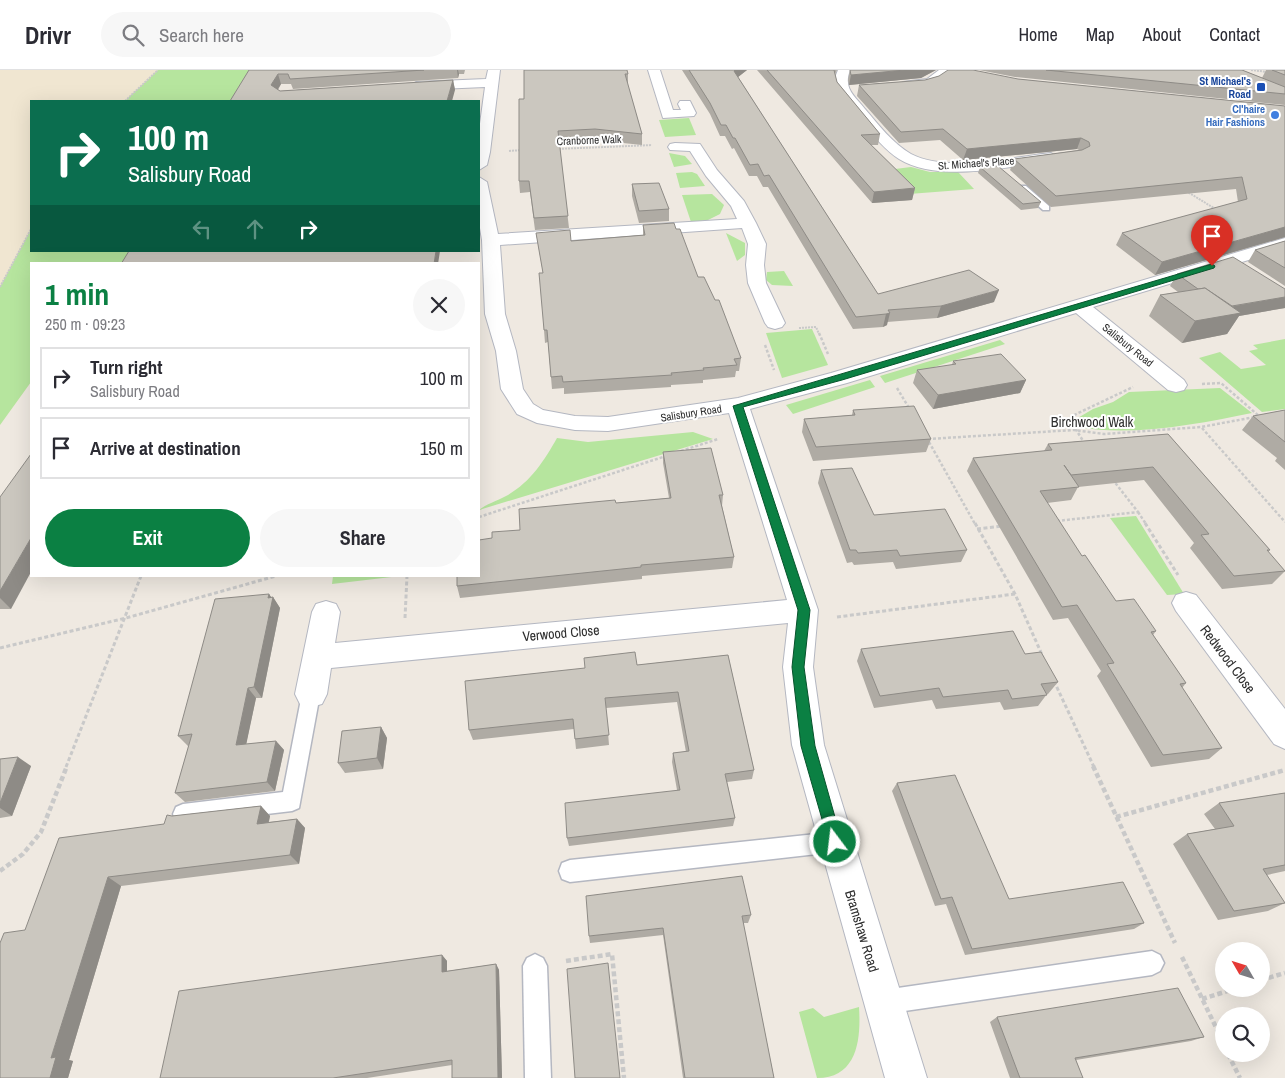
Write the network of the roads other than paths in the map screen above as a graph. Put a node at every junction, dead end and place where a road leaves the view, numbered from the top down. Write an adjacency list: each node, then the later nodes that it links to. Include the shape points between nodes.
1 (654, 70): 9 (street, via 668,115 688,113)
2 (844, 70): 8 (street, via 840,80)
3 (951, 71): 6 (street, via 931,82)
4 (493, 76): 5 (street); 14 (street)
5 (399, 87)
6 (887, 87)
7 (861, 89): 8 (street)
8 (843, 91): 15 (street, St. Michael's Place, via 898,152 911,159 935,166)
9 (685, 104)
10 (1033, 145): 13 (street)
11 (675, 147): 18 (street, via 695,147 711,173 738,204)
12 (1068, 156): 13 (street, St. Michael's Place)
13 (1050, 157): 15 (street, St. Michael's Place)
14 (481, 158)
15 (993, 162): 17 (lane)
16 (480, 187): 19 (street, Salisbury Road)
17 (1046, 208)
18 (748, 223): 19 (street); 25 (street, via 757,244 757,283)
19 (491, 240): 24 (street, Salisbury Road)
20 (1285, 243): 21 (street, Salisbury Road)
21 (1230, 261): 22 (street); 23 (street, Salisbury Road)
22 (1249, 273)
23 (1080, 306): 26 (street, Salisbury Road); 27 (street, Salisbury Road)
24 (487, 315): 27 (street, Salisbury Road, via 506,351 512,389 525,409 537,416 553,421 608,424)
25 (775, 323)
26 (1176, 385)
27 (743, 417): 29 (street, Bramshaw Road)
28 (1186, 603): 33 (street, Redwood Close)
29 (804, 610): 31 (street, Verwood Close); 35 (street, Bramshaw Road, via 798,667 808,746)
30 (326, 612): 31 (street)
31 (317, 657): 32 (street)
32 (311, 694): 34 (lane, via 292,801)
33 (1280, 721)
34 (183, 814)
35 (835, 842): 36 (lane); 39 (street, Bramshaw Road)
36 (570, 871)
37 (1152, 963): 39 (lane)
38 (534, 966): 40 (lane)
39 (884, 1002): 41 (street, Bramshaw Road)
40 (538, 1078)
41 (906, 1078)

